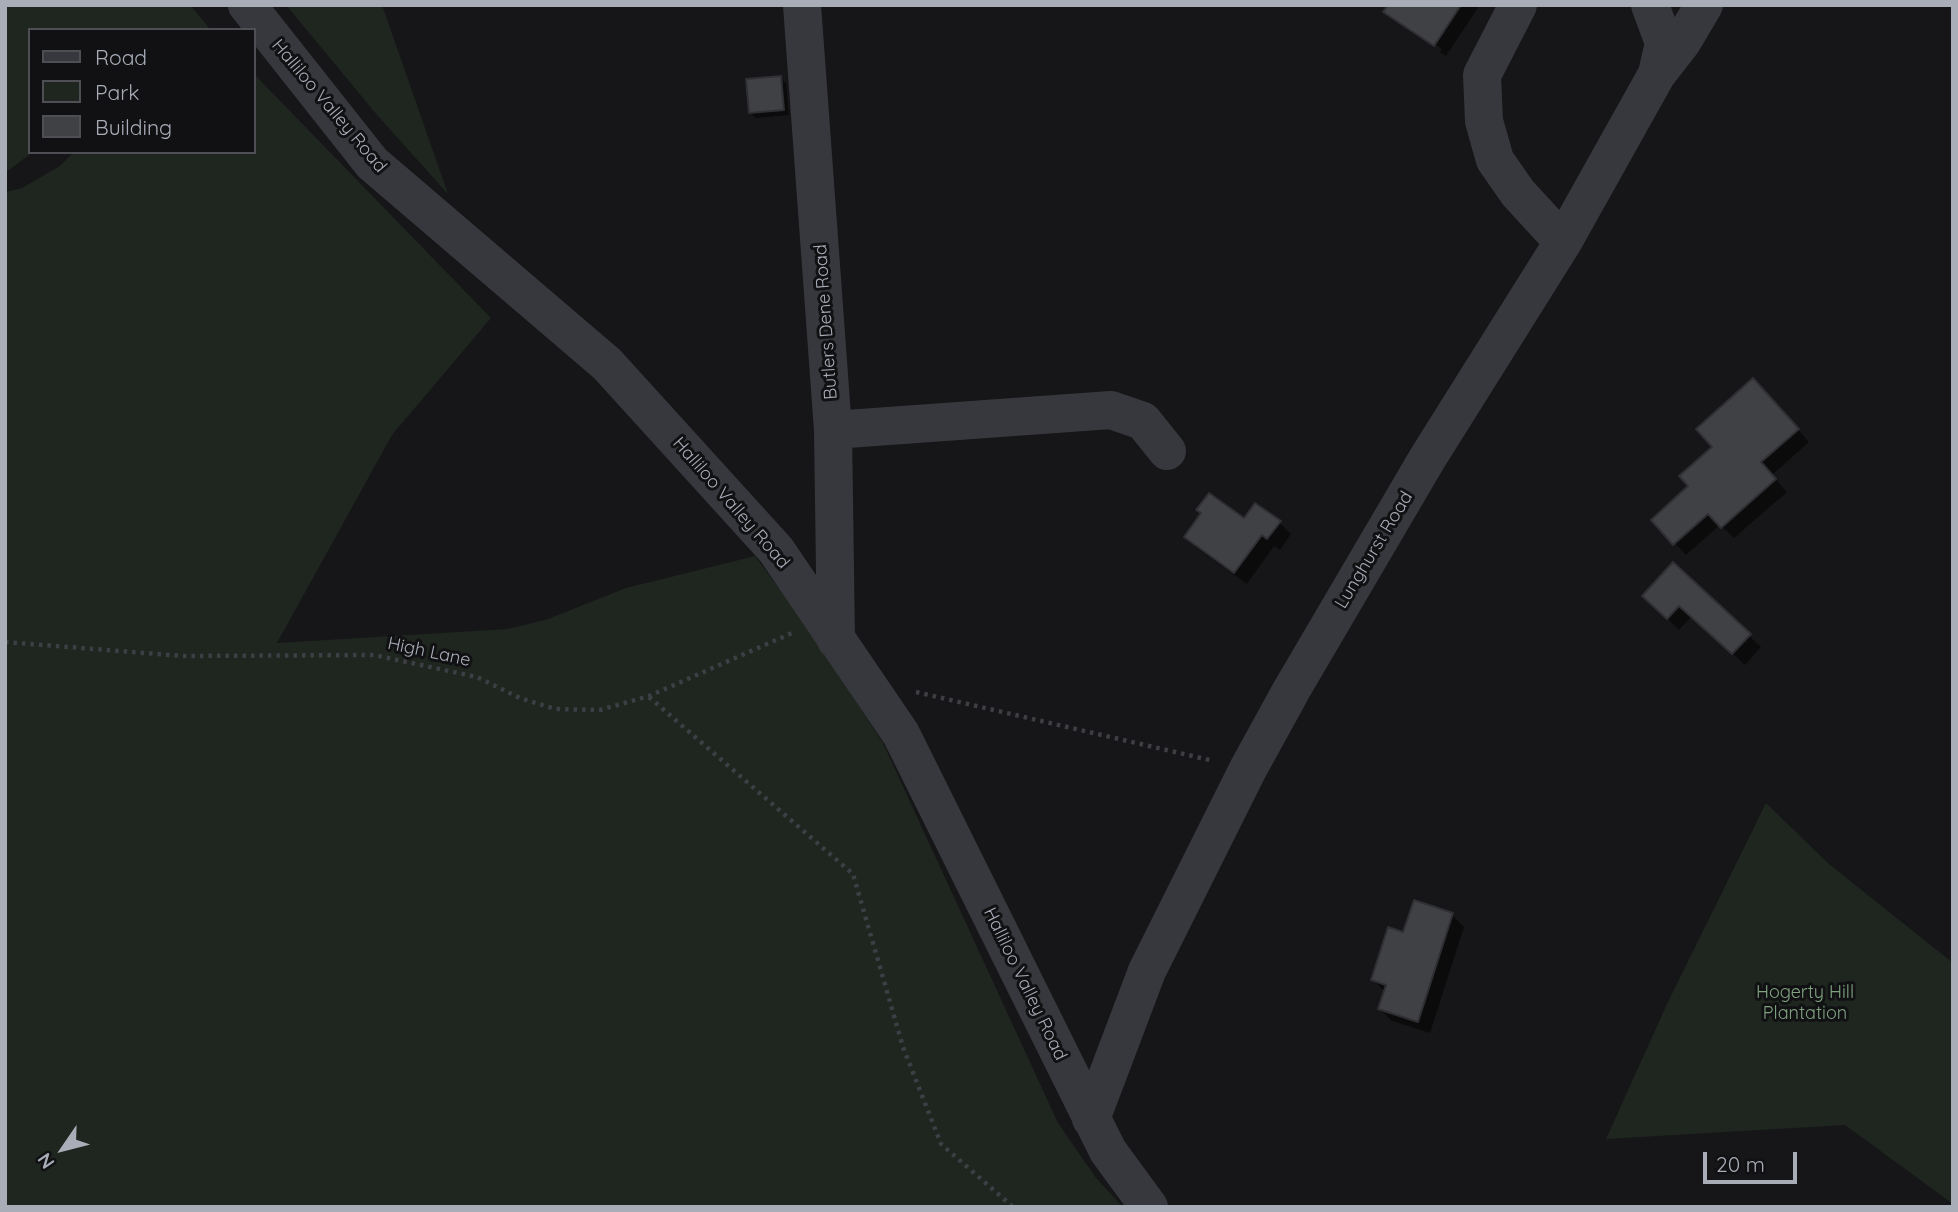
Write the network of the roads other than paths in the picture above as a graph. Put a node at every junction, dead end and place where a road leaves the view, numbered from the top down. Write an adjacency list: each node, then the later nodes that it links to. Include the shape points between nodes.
1 (247, 5): 10 (street, Halliloo Valley Road, via 372,163 607,364 776,551)
2 (802, 5): 8 (street, Butlers Dene Road)
3 (1518, 5): 7 (street, via 1482,75 1484,121 1495,160)
4 (1650, 5): 6 (street, via 1664,43)
5 (1704, 5): 6 (street, Lunghurst Road)
6 (1657, 74): 7 (street, Lunghurst Road)
7 (1563, 242): 11 (street, Lunghurst Road, via 1427,459 1248,769 1147,971)
8 (834, 430): 9 (street, via 1111,410 1143,421); 10 (street, Butlers Dene Road)
9 (1167, 450)
10 (829, 629): 11 (street, Halliloo Valley Road, via 915,759)
11 (1091, 1119): 12 (street, Halliloo Valley Road, via 1120,1170)
12 (1149, 1207)

